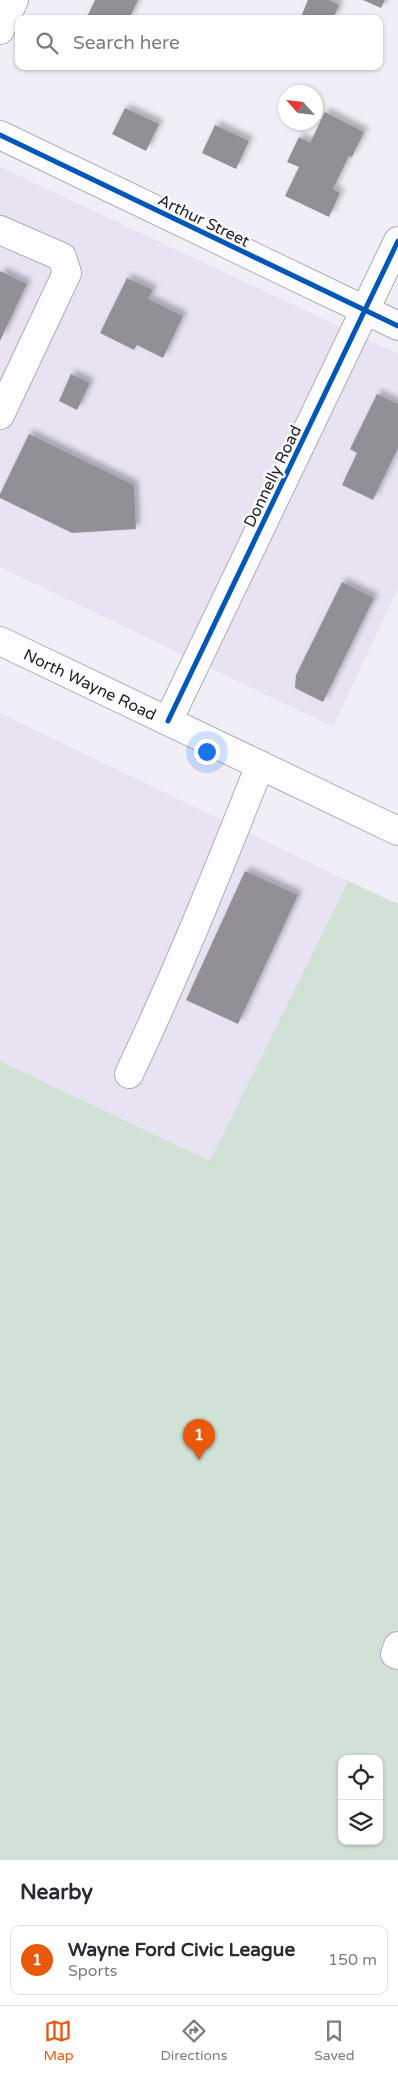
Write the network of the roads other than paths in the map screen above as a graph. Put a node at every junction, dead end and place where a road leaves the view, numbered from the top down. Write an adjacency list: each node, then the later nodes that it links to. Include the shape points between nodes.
1 (14, 0): 2 (street)
2 (0, 30)
3 (0, 135): 6 (street, Arthur Street)
4 (0, 230): 8 (street, via 62,257 68,273)
5 (398, 241): 6 (street, Donnelly Road)
6 (365, 311): 7 (street, Arthur Street); 10 (street, Donnelly Road)
7 (398, 326)
8 (0, 415)
9 (0, 641): 10 (street, North Wayne Road)
10 (168, 721): 11 (street, North Wayne Road)
11 (260, 765): 12 (street, North Wayne Road); 13 (street, via 212,888)
12 (398, 831)
13 (129, 1074)
14 (398, 1646): 15 (street, via 395,1654)
15 (398, 1655)

